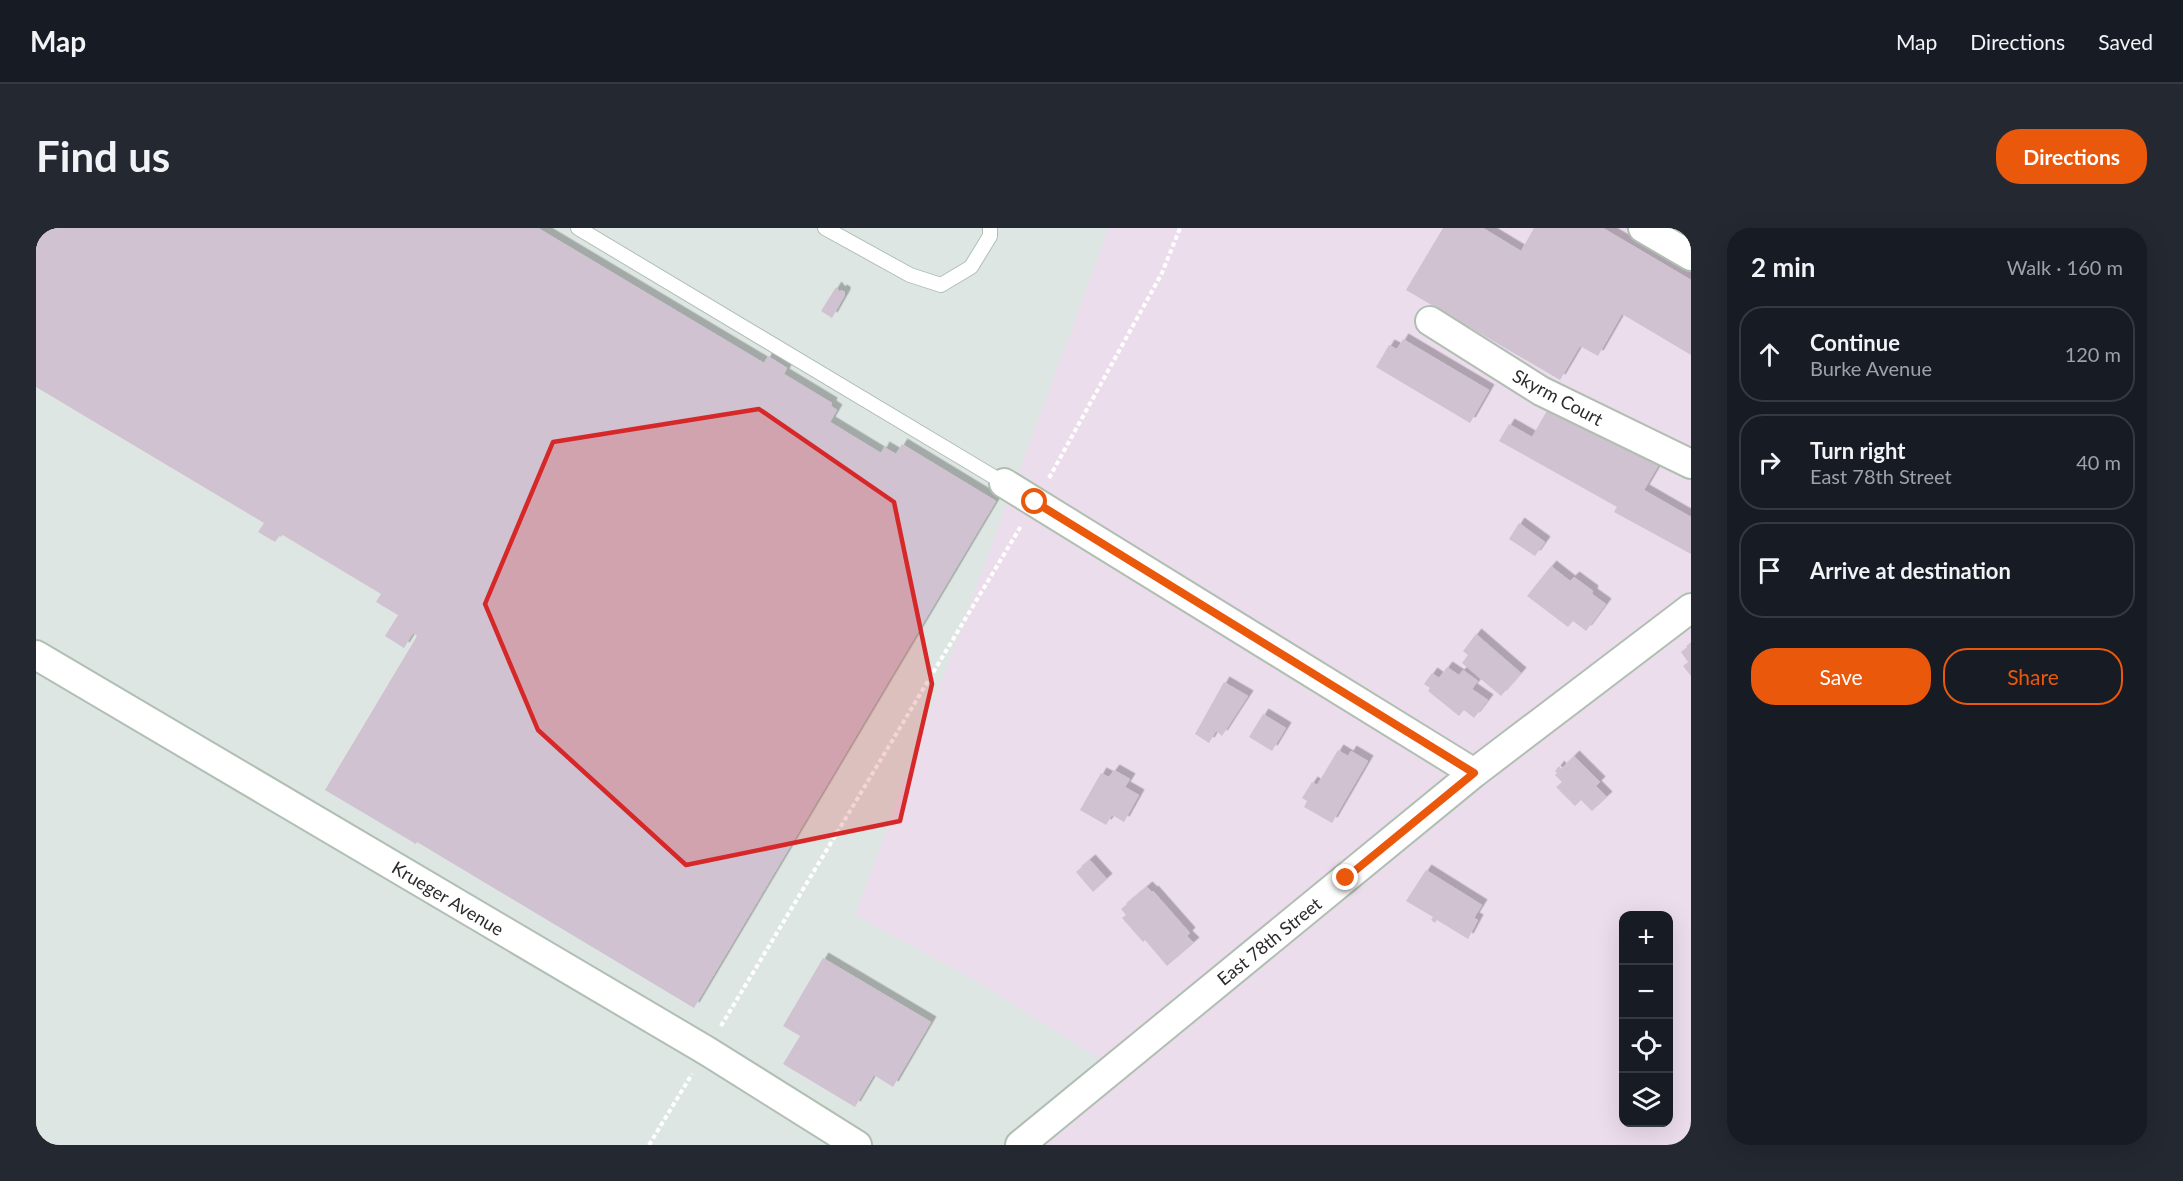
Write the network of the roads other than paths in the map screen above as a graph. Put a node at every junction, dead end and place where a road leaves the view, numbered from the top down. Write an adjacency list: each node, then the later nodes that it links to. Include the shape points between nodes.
1 (578, 228): 8 (lane)
2 (825, 228): 3 (lane, via 910,275 941,285 971,267 990,236)
3 (990, 228)
4 (1643, 228): 5 (street)
5 (1691, 256)
6 (1430, 321): 7 (street, Skyrm Court, via 1541,391)
7 (1691, 464)
8 (1004, 483): 11 (street)
9 (1691, 608): 11 (street, East 78th Street)
10 (36, 655): 12 (street, Krueger Avenue)
11 (1474, 773): 13 (street, East 78th Street)
12 (857, 1145)
13 (1020, 1145)

